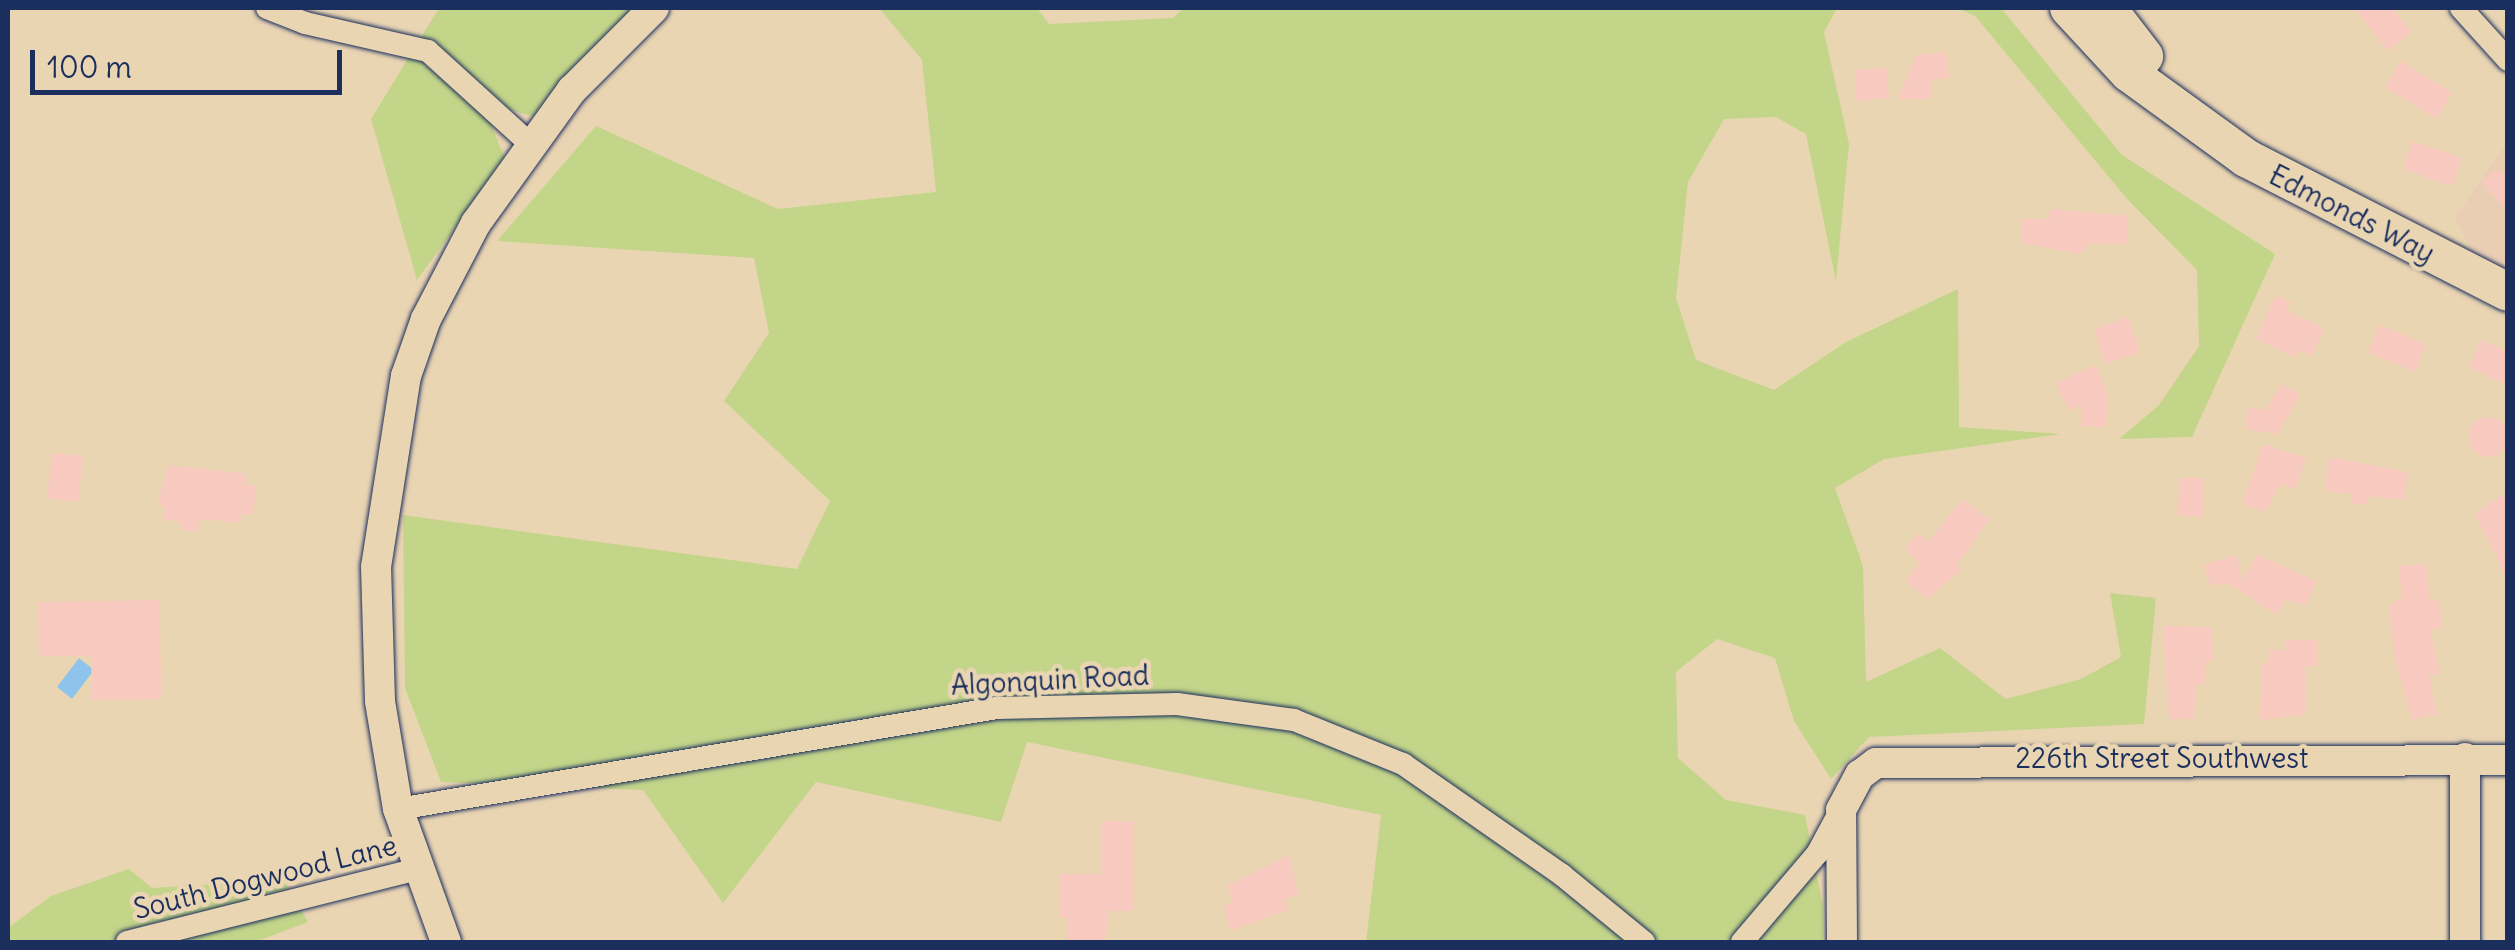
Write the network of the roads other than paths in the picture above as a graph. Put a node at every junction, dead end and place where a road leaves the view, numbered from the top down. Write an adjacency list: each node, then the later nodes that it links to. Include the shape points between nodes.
1 (267, 8): 8 (street, via 428,51)
2 (654, 8): 8 (street)
3 (2069, 8): 7 (main road, Edmonds Way, via 2129,72)
4 (2107, 8): 7 (main road, Edmonds Way)
5 (2462, 8): 6 (street)
6 (2508, 60)
7 (2202, 128): 9 (main road, Edmonds Way, via 2299,190)
8 (530, 143): 12 (street, via 476,223 426,319 400,409 381,517 376,621 386,760)
9 (2508, 292)
10 (2465, 758): 11 (street, 226th Street Southwest); 13 (street, 226th Street Southwest, via 1894,758 1860,775); 20 (street)
11 (2508, 760)
12 (398, 809): 14 (street); 17 (street, Algonquin Road, via 997,708 1177,704 1294,720 1402,764 1562,875)
13 (1841, 810): 18 (street, via 1818,854); 19 (street)
14 (417, 869): 15 (street, South Dogwood Lane); 16 (street)
15 (127, 942)
16 (446, 942)
17 (1644, 942)
18 (1742, 942)
19 (1842, 942)
20 (2465, 942)

